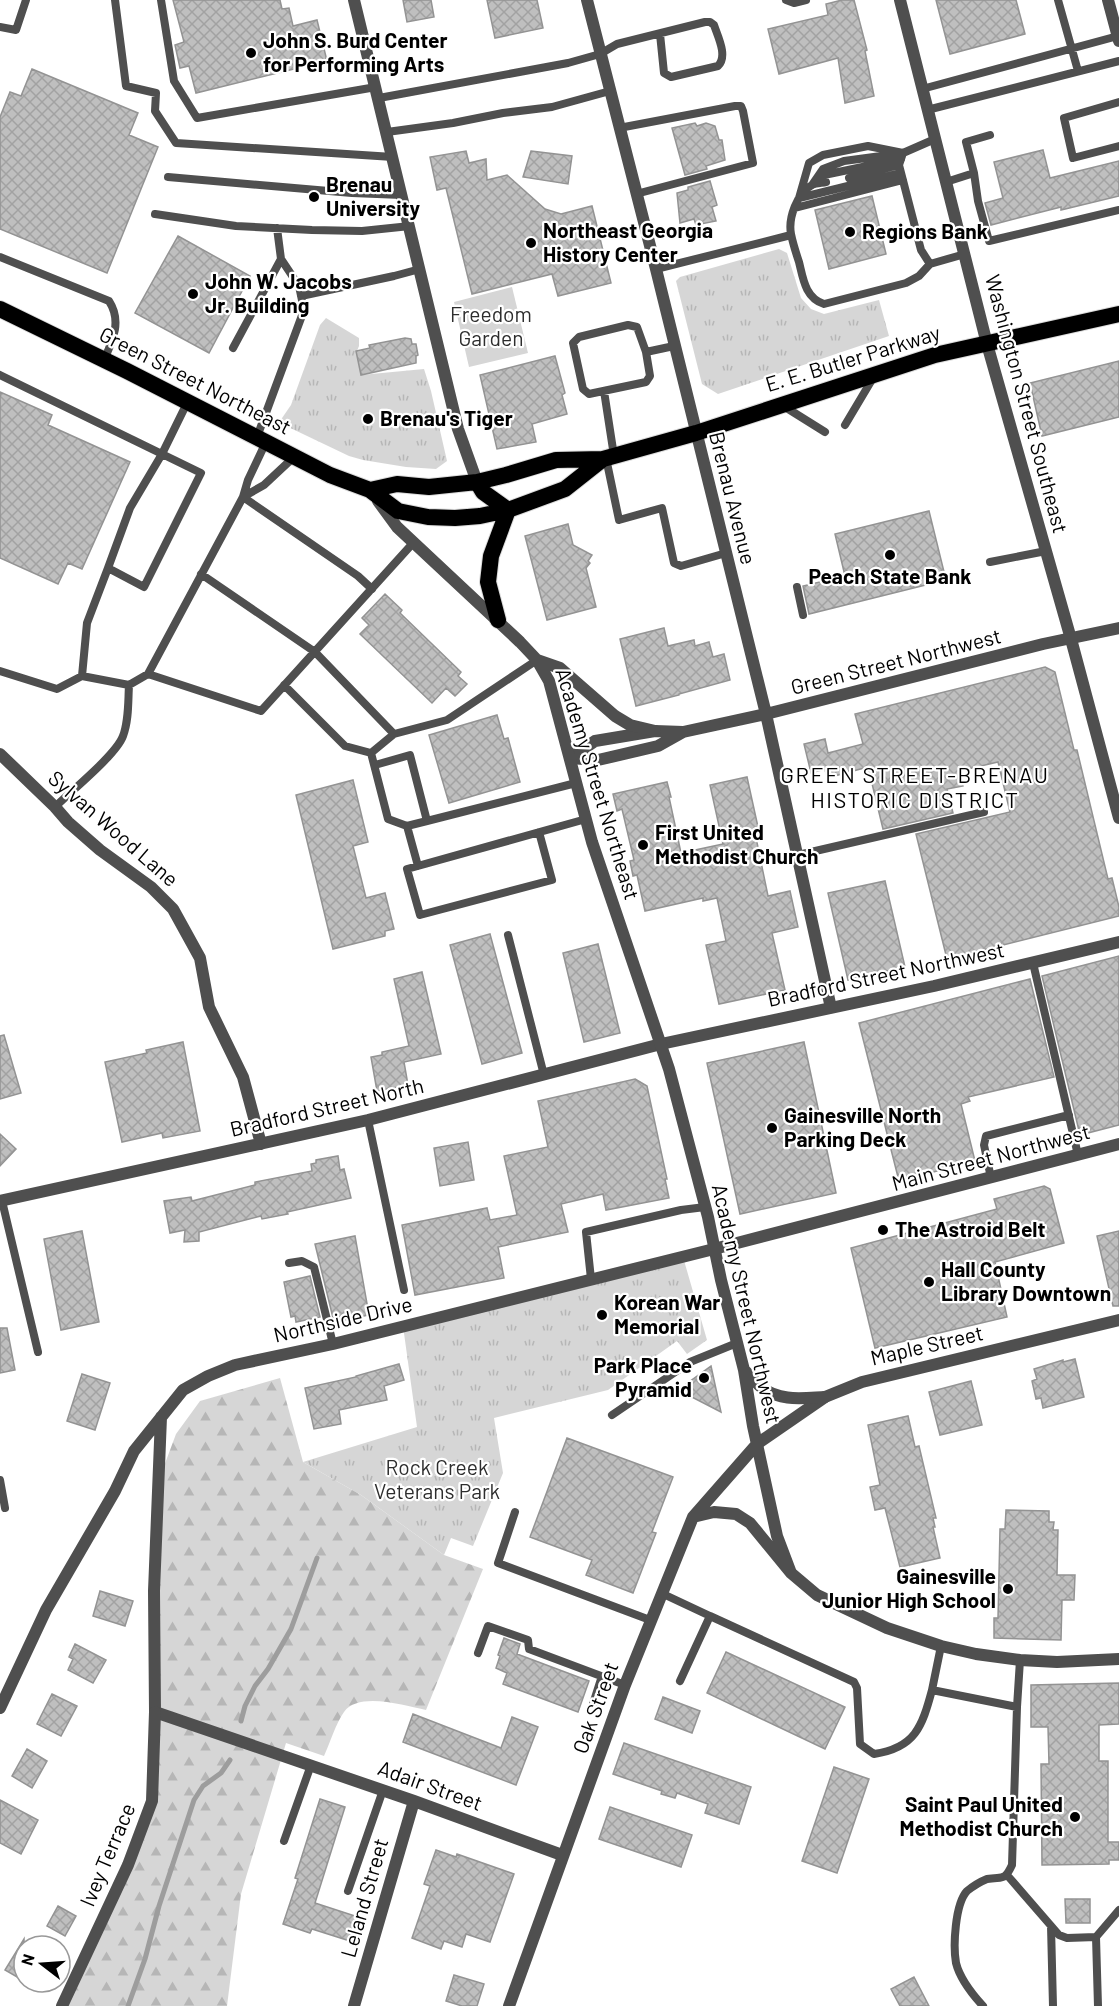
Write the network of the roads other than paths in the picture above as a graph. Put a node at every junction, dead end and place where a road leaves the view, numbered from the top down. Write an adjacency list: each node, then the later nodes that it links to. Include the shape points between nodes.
1 (26, 0): 11 (lane, via 16,30)
2 (115, 0): 28 (lane, via 126,86 156,93 155,111 176,143)
3 (161, 0): 20 (lane, via 174,81 197,118)
4 (354, 0): 20 (street)
5 (586, 0): 15 (street, Brenau Avenue)
6 (786, 0): 7 (lane)
7 (806, 0)
8 (900, 0): 18 (street, Washington Street Southeast)
9 (1058, 0): 14 (lane)
10 (1108, 0): 13 (street)
11 (0, 27)
12 (660, 34): 12 (lane, via 710,22 723,57 721,64 667,77); 15 (lane, via 617,44)
13 (1118, 39): 14 (lane)
14 (1072, 49): 17 (lane); 18 (lane)
15 (600, 54): 19 (street, Brenau Avenue); 20 (lane, via 493,78)
16 (1119, 61): 17 (lane)
17 (1078, 71): 22 (lane)
18 (922, 89): 22 (street, Washington Street Southeast)
19 (610, 91): 23 (street, Brenau Avenue); 24 (lane, via 552,107)
20 (378, 92): 24 (street)
21 (1119, 102): 27 (lane, via 1064,118 1073,158)
22 (927, 110): 26 (street, Washington Street Southeast)
23 (619, 128): 37 (street, Brenau Avenue); 37 (lane, via 741,106 753,163)
24 (387, 132): 28 (street)
25 (990, 135): 30 (lane, via 966,142)
26 (935, 139): 29 (lane); 34 (street, Washington Street Southeast)
27 (1119, 146)
28 (393, 157): 36 (street)
29 (901, 166): 32 (lane); 35 (lane, via 824,175); 38 (lane); 38 (lane, via 868,147 823,154 809,163); 39 (lane); 48 (lane, via 921,250)
30 (974, 173): 34 (lane); 40 (lane, via 989,241)
31 (168, 177): 36 (lane)
32 (849, 178)
33 (826, 182): 35 (lane)
34 (946, 182): 45 (street, Washington Street Southeast)
35 (812, 185): 38 (lane)
36 (402, 195): 42 (street)
37 (636, 195): 50 (street, Brenau Avenue)
38 (799, 198): 39 (lane)
39 (795, 208): 44 (lane)
40 (1119, 210)
41 (155, 214): 43 (lane)
42 (410, 226): 43 (lane, via 362,231); 49 (street)
43 (277, 228): 47 (lane)
44 (791, 235): 48 (lane, via 810,294 824,304 906,283 920,276); 50 (lane)
45 (964, 254): 48 (lane); 54 (street, Washington Street Southeast)
46 (0, 257): 58 (lane, via 110,301 116,310 116,326)
47 (281, 259): 51 (lane); 56 (lane)
48 (930, 264)
49 (420, 269): 51 (lane); 71 (street, via 458,429)
50 (656, 269): 55 (street, Brenau Avenue)
51 (301, 296): 67 (lane, via 303,310)
52 (0, 309): 58 (highway, Green Street Northeast)
53 (1119, 314): 54 (highway, E. E. Butler Parkway)
54 (987, 344): 59 (highway, E. E. Butler Parkway); 76 (street, Washington Street Southeast)
55 (674, 346): 57 (lane); 66 (street, Brenau Avenue)
56 (233, 348)
57 (646, 352): 61 (lane, via 650,376 645,382); 61 (lane, via 637,327 628,325 579,337 573,343 583,389 589,394)
58 (104, 360): 62 (highway, Green Street Northeast)
59 (875, 374): 63 (highway, E. E. Butler Parkway); 64 (lane)
60 (0, 375): 68 (lane)
61 (604, 391): 70 (lane)
62 (188, 402): 67 (highway, Green Street Northeast); 68 (lane)
63 (781, 404): 65 (lane); 66 (highway, E. E. Butler Parkway)
64 (845, 425)
65 (825, 432)
66 (696, 433): 70 (highway, E. E. Butler Parkway); 77 (street, Brenau Avenue)
67 (261, 439): 69 (highway, Green Street Northeast); 73 (lane)
68 (162, 454): 79 (lane, via 130,508); 79 (lane, via 201,473 144,587)
69 (295, 456): 72 (highway, Green Street Northeast); 73 (lane, via 264,485)
70 (608, 457): 71 (highway, E. E. Butler Parkway, via 556,460); 74 (highway, E. E. Butler Parkway, via 565,489); 77 (lane, via 619,520 662,508 677,566)
71 (477, 482): 72 (highway, E. E. Butler Parkway, via 429,487 397,484); 74 (highway, via 490,499)
72 (370, 490): 74 (highway, E. E. Butler Parkway, via 398,511 428,517 480,516); 75 (street, Academy Street Northeast)
73 (243, 497): 80 (lane); 82 (lane)
74 (508, 510): 84 (highway, via 491,556 488,582)
75 (414, 542): 82 (lane); 84 (street, Academy Street Northeast)
76 (1046, 551): 78 (lane); 86 (street, Washington Street Southeast)
77 (726, 553): 94 (street, Brenau Avenue)
78 (990, 562)
79 (108, 568): 91 (lane, via 87,623)
80 (201, 574): 87 (lane); 90 (lane)
81 (797, 587): 83 (lane)
82 (372, 589): 87 (lane)
83 (803, 615)
84 (498, 620): 88 (street, Academy Street Northeast)
85 (1119, 627): 86 (street, Green Street Northwest)
86 (1071, 639): 94 (street, Green Street Northwest); 105 (street, Washington Street Southeast)
87 (315, 652): 93 (lane); 97 (lane)
88 (537, 660): 95 (street, via 560,668 615,716 630,725); 97 (lane, via 447,720); 100 (street, Academy Street Northeast, via 549,681)
89 (0, 671): 91 (lane, via 57,689)
90 (148, 674): 92 (lane); 93 (lane, via 261,711)
91 (82, 676): 92 (lane)
92 (129, 685): 103 (lane, via 122,739)
93 (284, 686): 98 (lane, via 345,746)
94 (766, 714): 96 (street, Green Street Northwest); 110 (street, Brenau Avenue)
95 (655, 731): 96 (street, Green Street Northwest); 100 (street, Green Street Northwest, via 595,741)
96 (683, 732): 100 (street, Green Street Northwest, via 658,746 598,760)
97 (394, 734): 98 (lane)
98 (371, 753): 101 (lane)
99 (0, 754): 103 (street, Sylvan Wood Lane)
100 (570, 758): 102 (street, Academy Street Northeast)
101 (375, 765): 107 (lane, via 410,755); 108 (lane, via 388,819)
102 (576, 783): 106 (street, Academy Street Northeast); 107 (lane)
103 (55, 807): 120 (street, Sylvan Wood Lane, via 100,850 151,887 173,909 200,957 210,1007 243,1077)
104 (984, 812): 110 (lane)
105 (1119, 818)
106 (586, 819): 109 (lane); 116 (street, Academy Street Northeast)
107 (427, 821): 108 (lane)
108 (407, 826): 111 (lane)
109 (539, 832): 111 (lane); 111 (lane, via 552,880 420,915 407,869)
110 (798, 855): 115 (street, Brenau Avenue)
111 (418, 866)
112 (508, 935): 117 (lane)
113 (1119, 942): 114 (street, Bradford Street Northwest)
114 (1034, 963): 115 (street, Bradford Street Northwest); 118 (lane)
115 (831, 1008): 116 (street, Bradford Street Northwest)
116 (661, 1044): 117 (street, Bradford Street North); 125 (street, Academy Street Northwest)
117 (544, 1075): 119 (street, Bradford Street North)
118 (1069, 1115): 122 (lane); 123 (lane, via 986,1136 984,1145)
119 (368, 1120): 120 (street, Bradford Street North); 130 (lane)
120 (261, 1144): 124 (street, Bradford Street North)
121 (1119, 1144): 122 (street, Main Street Northwest)
122 (1078, 1155): 123 (street, Main Street Northwest)
123 (991, 1178): 126 (street, Main Street Northwest)
124 (1, 1201): 134 (lane)
125 (705, 1207): 127 (street, Academy Street Northwest); 129 (lane, via 586,1232)
126 (873, 1208): 127 (street, Northside Drive)
127 (714, 1249): 129 (street, Northside Drive); 132 (street, Academy Street Northwest)
128 (289, 1263): 133 (lane, via 302,1261 314,1267)
129 (591, 1279): 133 (street, Northside Drive)
130 (404, 1290)
131 (1119, 1320): 136 (street, Maple Street, via 896,1372)
132 (737, 1343): 135 (street, Academy Street Northwest); 137 (lane, via 690,1362)
133 (333, 1344): 138 (street, Northside Drive, via 236,1365 208,1376 183,1390)
134 (38, 1352)
135 (744, 1370): 136 (street, via 775,1395); 139 (street, Academy Street Northwest)
136 (825, 1397): 139 (street, Maple Street)
137 (612, 1415)
138 (161, 1417): 158 (street, Northside Drive, via 134,1450 46,1611); 159 (street, Ivey Terrace, via 154,1591)
139 (757, 1444): 143 (street, Oak Street); 144 (street, Academy Street Northwest, via 777,1536)
140 (0, 1480): 141 (lane)
141 (5, 1508)
142 (515, 1512): 147 (lane, via 498,1563)
143 (693, 1517): 144 (street, via 714,1512 736,1514 750,1523); 145 (street, Oak Street)
144 (791, 1573): 148 (street, via 817,1595 887,1628)
145 (661, 1593): 146 (lane); 147 (street, Oak Street)
146 (710, 1616): 153 (lane); 155 (lane, via 854,1682 860,1744 874,1754 903,1746 914,1735 925,1716)
147 (650, 1620): 154 (street, Oak Street)
148 (941, 1646): 151 (street); 155 (lane)
149 (478, 1653): 152 (lane, via 489,1626 528,1640 529,1649)
150 (1119, 1659): 151 (street)
151 (1020, 1660): 157 (lane)
152 (602, 1676): 154 (lane); 156 (lane)
153 (680, 1681)
154 (625, 1685): 164 (street, Oak Street)
155 (932, 1690): 157 (lane)
156 (592, 1704)
157 (1017, 1707): 165 (lane, via 1012,1865)
158 (0, 1708)
159 (155, 1712): 160 (street, Adair Street); 171 (street, Ivey Terrace, via 152,1801 128,1865)
160 (311, 1765): 161 (street, Adair Street); 163 (lane)
161 (383, 1790): 162 (street, Adair Street); 166 (lane)
162 (414, 1801): 164 (street, Adair Street); 172 (street, Leland Street)
163 (284, 1841)
164 (562, 1855): 170 (street, Oak Street)
165 (1007, 1875): 168 (lane); 173 (lane, via 986,1880 966,1892 959,1909 956,1964)
166 (348, 1891)
167 (1119, 1910): 169 (lane)
168 (1051, 1926): 169 (lane, via 1067,1938); 174 (lane)
169 (1096, 1937): 175 (lane)
170 (512, 2005)
171 (62, 2006)
172 (354, 2006)
173 (983, 2006)
174 (1053, 2006)
175 (1098, 2006)

